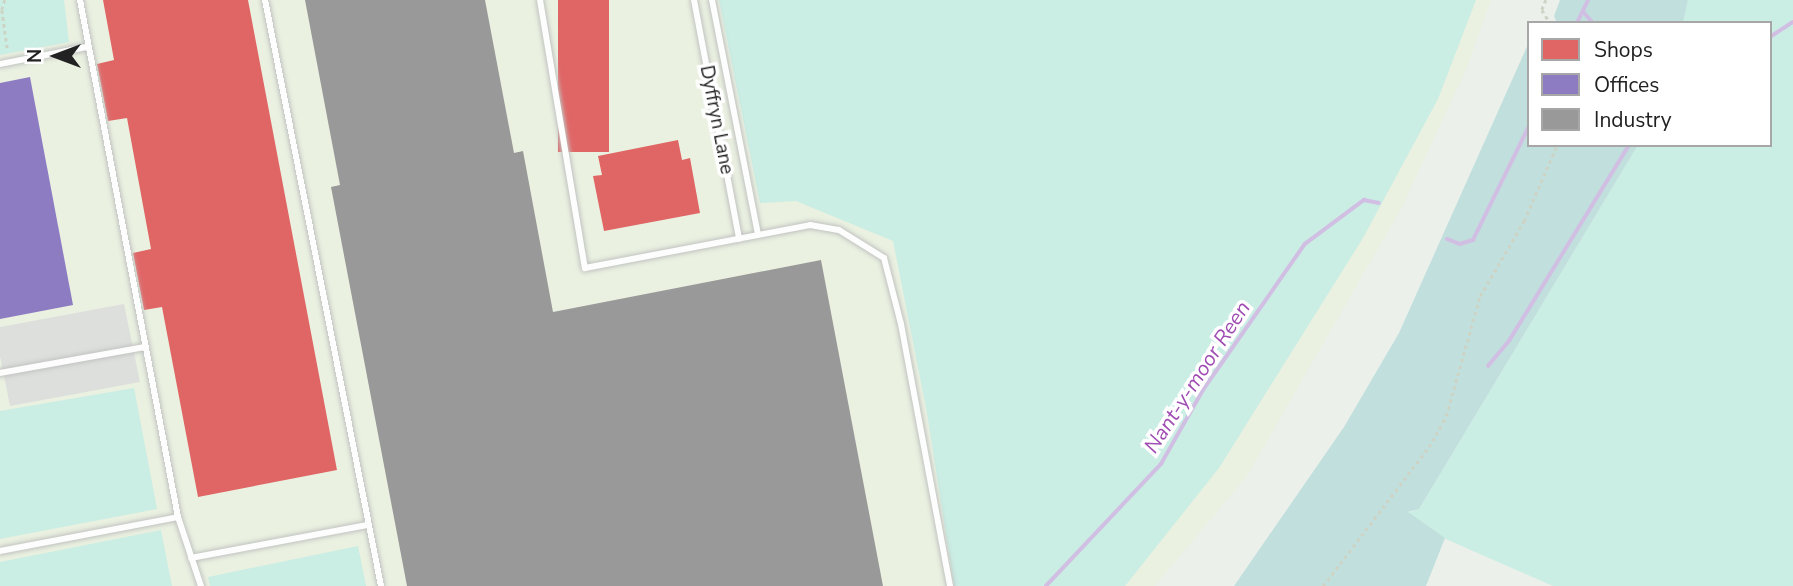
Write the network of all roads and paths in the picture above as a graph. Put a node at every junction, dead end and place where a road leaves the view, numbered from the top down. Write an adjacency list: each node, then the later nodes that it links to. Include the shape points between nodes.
1 (5, 0): 10 (path, via 2,10)
2 (80, 0): 9 (lane)
3 (265, 0): 18 (lane)
4 (540, 0): 14 (lane, via 585,268)
5 (694, 0): 14 (lane, Dyffryn Lane)
6 (712, 0): 13 (lane, Dyffryn Lane)
7 (1546, 0): 8 (path, via 1542,10)
8 (1549, 21)
9 (87, 47): 10 (lane); 15 (lane)
10 (9, 63): 11 (lane)
11 (0, 64)
12 (1556, 147): 24 (path, via 1524,220 1480,296 1446,416 1429,447)
13 (758, 235): 14 (lane); 23 (lane, via 824,225 884,258 901,324)
14 (739, 239)
15 (145, 346): 16 (lane); 17 (lane)
16 (0, 373)
17 (178, 517): 19 (lane); 20 (lane)
18 (367, 525): 20 (lane); 22 (lane)
19 (0, 551)
20 (191, 558): 21 (lane)
21 (201, 586)
22 (381, 586)
23 (950, 586)
24 (1323, 586)

